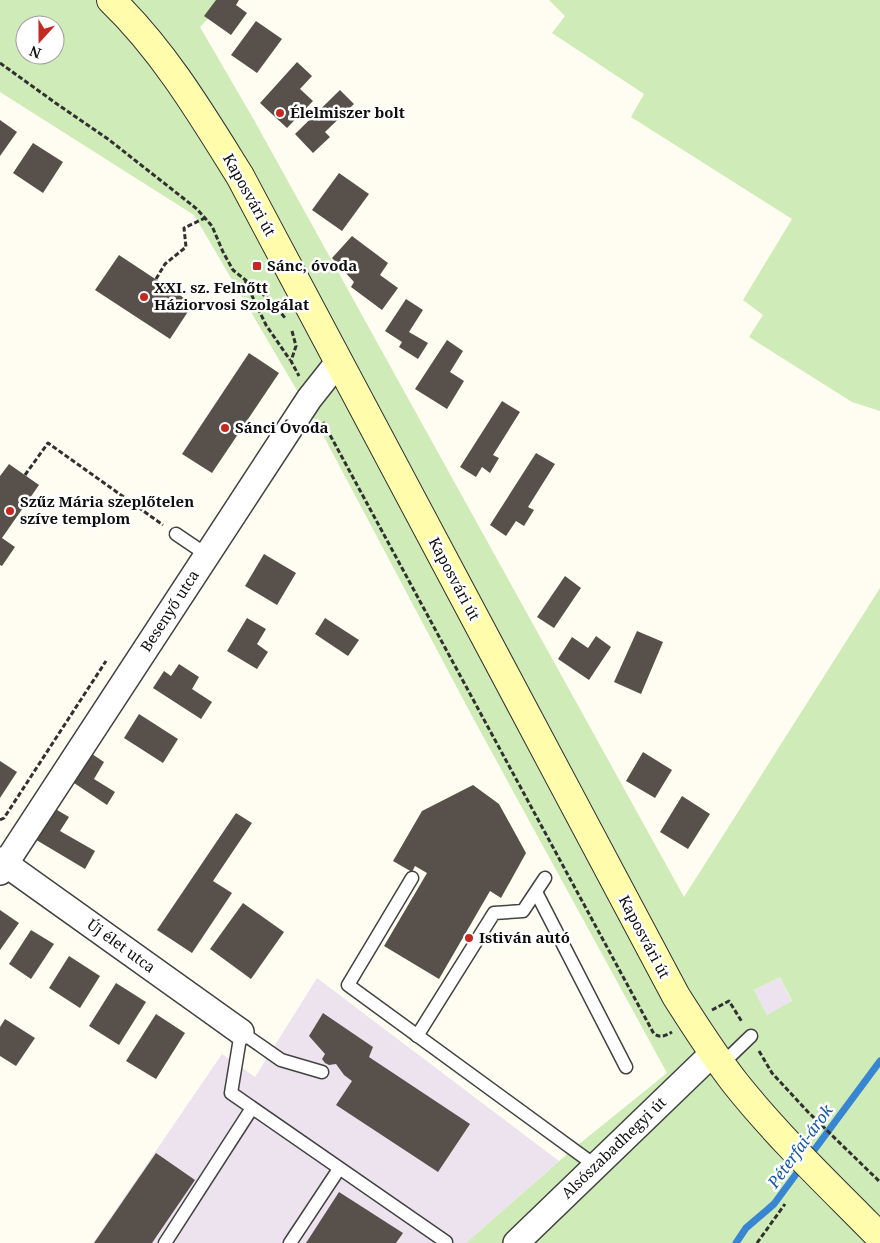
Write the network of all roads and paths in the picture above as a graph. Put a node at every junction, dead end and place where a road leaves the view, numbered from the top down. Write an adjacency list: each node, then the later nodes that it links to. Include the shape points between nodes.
1 (111, 0): 7 (main road, Kaposvári út, via 172,71 193,101 240,176)
2 (0, 63): 3 (path, via 108,139)
3 (205, 218): 4 (path, via 184,228 186,247 165,264); 5 (path, via 233,270)
4 (156, 279)
5 (244, 280): 6 (path, via 266,325); 6 (path, via 270,299 290,324 296,346)
6 (291, 361): 8 (path)
7 (339, 361): 8 (street, Besenyő utca); 17 (main road, Kaposvári út, via 627,907)
8 (309, 399): 12 (street, Besenyő utca)
9 (330, 434): 17 (path, via 654,1034 666,1036)
10 (25, 475): 11 (path, via 48,443)
11 (176, 534): 12 (lane)
12 (207, 555): 13 (street, Besenyő utca)
13 (2, 865): 18 (street, Új élet utca)
14 (412, 878): 19 (lane, via 348,985)
15 (545, 878): 16 (lane)
16 (536, 892): 19 (lane, via 523,911 494,913); 22 (lane)
17 (692, 1021): 20 (path, via 729,1001); 21 (main road, Kaposvári út)
18 (241, 1032): 23 (lane, via 281,1060); 24 (lane, via 231,1093)
19 (417, 1036): 25 (lane)
20 (751, 1036): 21 (lane); 27 (path, via 772,1073)
21 (717, 1058): 25 (street, Alsószabadhegyi út); 29 (main road, Kaposvári út, via 800,1156)
22 (626, 1067)
23 (322, 1072)
24 (252, 1108): 26 (lane); 31 (lane)
25 (596, 1166): 33 (street, Alsószabadhegyi út)
26 (339, 1169): 30 (lane); 32 (lane)
27 (880, 1182)
28 (785, 1204): 34 (path)
29 (880, 1237)
30 (446, 1242)
31 (165, 1243)
32 (290, 1243)
33 (516, 1243)
34 (757, 1243)

